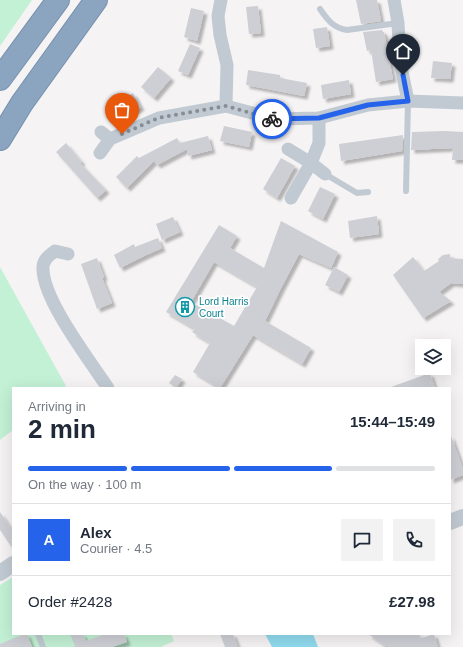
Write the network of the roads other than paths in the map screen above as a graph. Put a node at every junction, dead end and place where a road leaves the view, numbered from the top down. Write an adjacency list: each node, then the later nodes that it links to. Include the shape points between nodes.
1 (58, 0): 7 (highway)
2 (96, 0): 12 (highway, via 22,103)
3 (221, 0): 10 (street, via 218,16 227,65)
4 (394, 0): 6 (street)
5 (320, 9): 6 (lane, via 330,24 339,29)
6 (398, 23): 8 (street, via 400,62)
7 (0, 79)
8 (408, 101): 9 (street); 11 (street, via 368,105); 17 (lane)
9 (463, 103)
10 (226, 106): 11 (street, via 275,119); 14 (street, via 158,118 106,136)
11 (319, 118): 15 (street, via 319,143)
12 (0, 139)
13 (288, 149): 15 (street)
14 (100, 153)
15 (311, 163): 16 (street); 19 (street)
16 (325, 174): 18 (lane, via 357,193)
17 (406, 191)
18 (368, 192)
19 (291, 198)
20 (68, 254): 21 (street, via 55,251 46,258 42,269 45,284 56,308)
21 (107, 387)
22 (463, 517): 23 (street)
23 (451, 522)
24 (12, 565): 25 (street)
25 (0, 573)
26 (38, 635): 27 (lane)
27 (43, 647)

